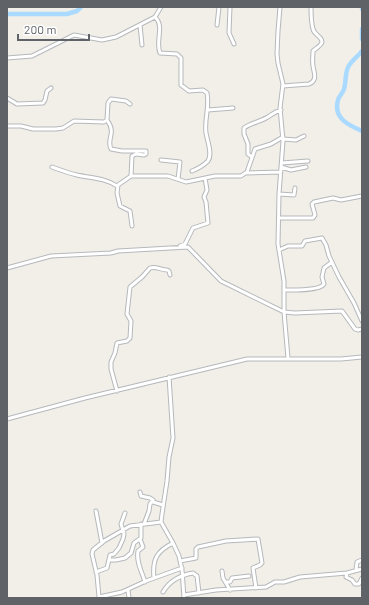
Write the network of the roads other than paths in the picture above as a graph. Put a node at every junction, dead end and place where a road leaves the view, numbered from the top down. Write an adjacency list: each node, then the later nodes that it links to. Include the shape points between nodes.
1 (161, 7): 6 (street)
2 (219, 7): 8 (street)
3 (230, 7): 9 (street, via 229,33)
4 (280, 7): 12 (street, via 277,54)
5 (311, 7): 12 (street, via 313,31 322,41 313,51 315,79 309,84)
6 (155, 17): 7 (street); 17 (street, via 160,25 160,53 180,56 181,85 189,91 206,90)
7 (140, 25): 10 (street); 11 (street, via 114,38 102,40 74,35 32,56)
8 (217, 25)
9 (234, 44)
10 (142, 45)
11 (7, 58)
12 (284, 86): 18 (street)
13 (50, 88): 14 (street, via 44,102 17,104)
14 (7, 98)
15 (130, 104): 19 (street, via 111,99 108,103)
16 (234, 108): 17 (street)
17 (208, 110): 30 (street, via 205,125 209,158)
18 (280, 110): 22 (street); 23 (street, via 244,128 248,154)
19 (107, 120): 20 (street, via 74,121 56,129); 33 (street, via 112,131 109,145 111,149 146,151 144,155 132,156)
20 (7, 126)
21 (304, 136): 22 (street, via 296,140)
22 (283, 138): 23 (street, via 257,148); 26 (street)
23 (252, 157): 32 (street)
24 (161, 160): 35 (street, via 180,162)
25 (308, 161): 26 (street)
26 (282, 163): 28 (street)
27 (52, 167): 36 (street, via 76,175 101,179)
28 (282, 167): 29 (street, via 291,170); 31 (street)
29 (306, 167)
30 (192, 171)
31 (281, 172): 32 (street); 38 (street)
32 (246, 173): 34 (street, via 241,176 220,175)
33 (131, 176): 35 (street, via 168,176); 36 (street)
34 (205, 178): 35 (street, via 186,182); 42 (street, via 207,190 204,197 208,223 193,228 185,244)
35 (178, 179)
36 (117, 186): 41 (street, via 119,205 130,211)
37 (296, 188): 38 (street, via 294,195)
38 (279, 194): 40 (street)
39 (362, 196): 40 (street, via 314,202 312,204 315,215 312,218)
40 (279, 218): 43 (street)
41 (132, 226)
42 (175, 248): 45 (street, via 51,256); 48 (street, via 189,248 221,281)
43 (279, 250): 44 (street, via 288,246 302,246 305,241 321,238 326,244); 47 (street)
44 (332, 262): 47 (street, via 324,268 322,286); 49 (street)
45 (7, 268)
46 (170, 275): 54 (street, via 167,270 150,268 130,287 127,314 131,322 130,338 117,343 111,359)
47 (284, 290): 48 (street)
48 (284, 312): 50 (street, via 342,310 355,329); 52 (street)
49 (362, 320)
50 (362, 329)
51 (362, 357): 52 (street)
52 (288, 358): 53 (street, via 247,359)
53 (169, 377): 54 (street); 58 (street, via 173,438)
54 (117, 391): 55 (street)
55 (7, 419)
56 (140, 492): 57 (street, via 141,496 152,499)
57 (153, 502): 58 (street); 62 (street)
58 (163, 505): 61 (street)
59 (96, 511): 65 (street)
60 (125, 513): 63 (street, via 121,521)
61 (161, 522): 62 (street); 66 (street)
62 (143, 524): 63 (street); 64 (street)
63 (123, 530): 65 (street); 67 (street, via 122,543 114,554 110,555)
64 (140, 539): 67 (street, via 134,543 131,553 125,558); 80 (street, via 143,547 137,554)
65 (102, 542): 74 (street, via 92,552)
66 (173, 543): 69 (street); 78 (street, via 158,554 154,564)
67 (110, 560): 74 (street, via 107,568)
68 (362, 560): 72 (street, via 357,562)
69 (180, 561): 70 (street); 82 (street, via 196,558 198,547 226,541 258,539 262,563 253,568)
70 (182, 568): 76 (street); 78 (street)
71 (362, 568): 72 (street)
72 (356, 570): 75 (street)
73 (222, 571): 81 (street)
74 (96, 572): 89 (street)
75 (347, 573): 79 (street, via 346,577 355,584 359,584); 82 (street, via 300,577)
76 (183, 575): 85 (street, via 170,583); 86 (street, via 197,575); 88 (street)
77 (249, 576): 81 (street, via 232,578)
78 (154, 578): 80 (street)
79 (362, 578)
80 (145, 582): 83 (street)
81 (227, 582): 84 (street)
82 (256, 588): 84 (street)
83 (128, 590): 87 (street); 90 (street)
84 (230, 590): 86 (street)
85 (163, 592)
86 (199, 593): 88 (street)
87 (116, 596): 89 (street)
88 (184, 596)
89 (99, 598)
90 (129, 598)

